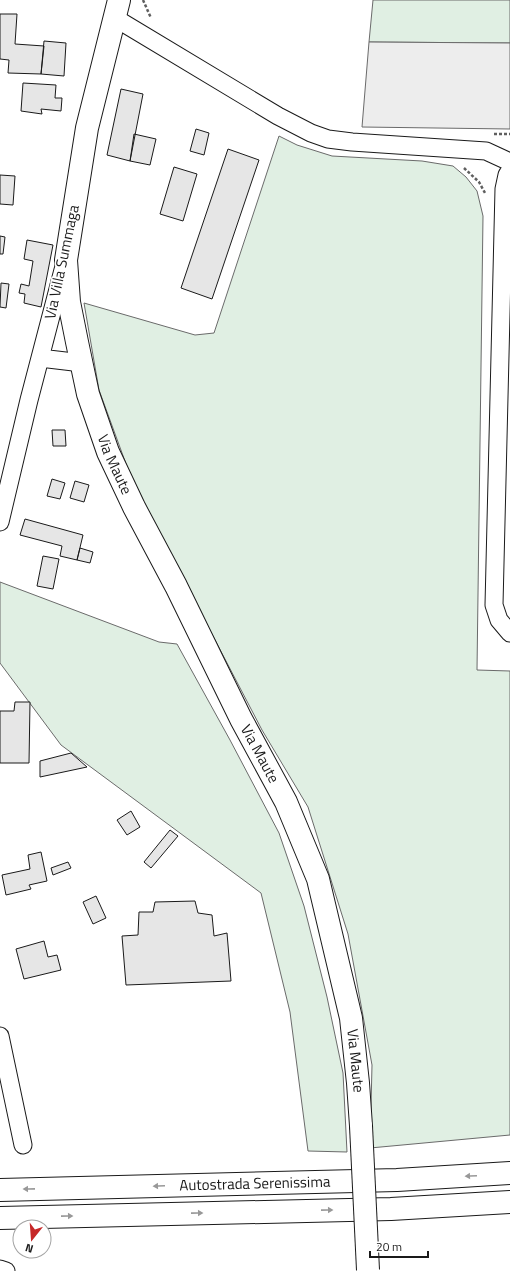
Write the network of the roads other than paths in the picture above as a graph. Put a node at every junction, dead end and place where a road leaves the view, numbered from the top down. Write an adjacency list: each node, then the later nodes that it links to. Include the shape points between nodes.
1 (117, 9): 2 (street, via 278,116 311,133 352,142 486,151); 4 (main road, Via Villa Summaga, via 87,128)
2 (510, 162)
3 (510, 170): 8 (street, via 504,189 494,605 499,620)
4 (66, 260): 5 (street, Via Villa Summaga); 6 (main road, Via Maute, via 69,302)
5 (40, 358): 6 (street); 7 (street, Via Villa Summaga)
6 (82, 363): 17 (main road, Via Maute, bridge, via 88,394 108,452 241,720 286,802 318,878 351,1018 361,1126)
7 (0, 522)
8 (510, 633)
9 (0, 1036): 10 (street)
10 (23, 1145)
11 (510, 1173): 12 (main road, Autostrada Serenissima, one-way to 12, via 382,1180)
12 (0, 1190)
13 (510, 1202): 14 (main road, Autostrada Serenissima, one-way to 13, via 391,1209)
14 (0, 1218)
15 (0, 1269): 16 (street)
16 (6, 1271)
17 (368, 1271)

